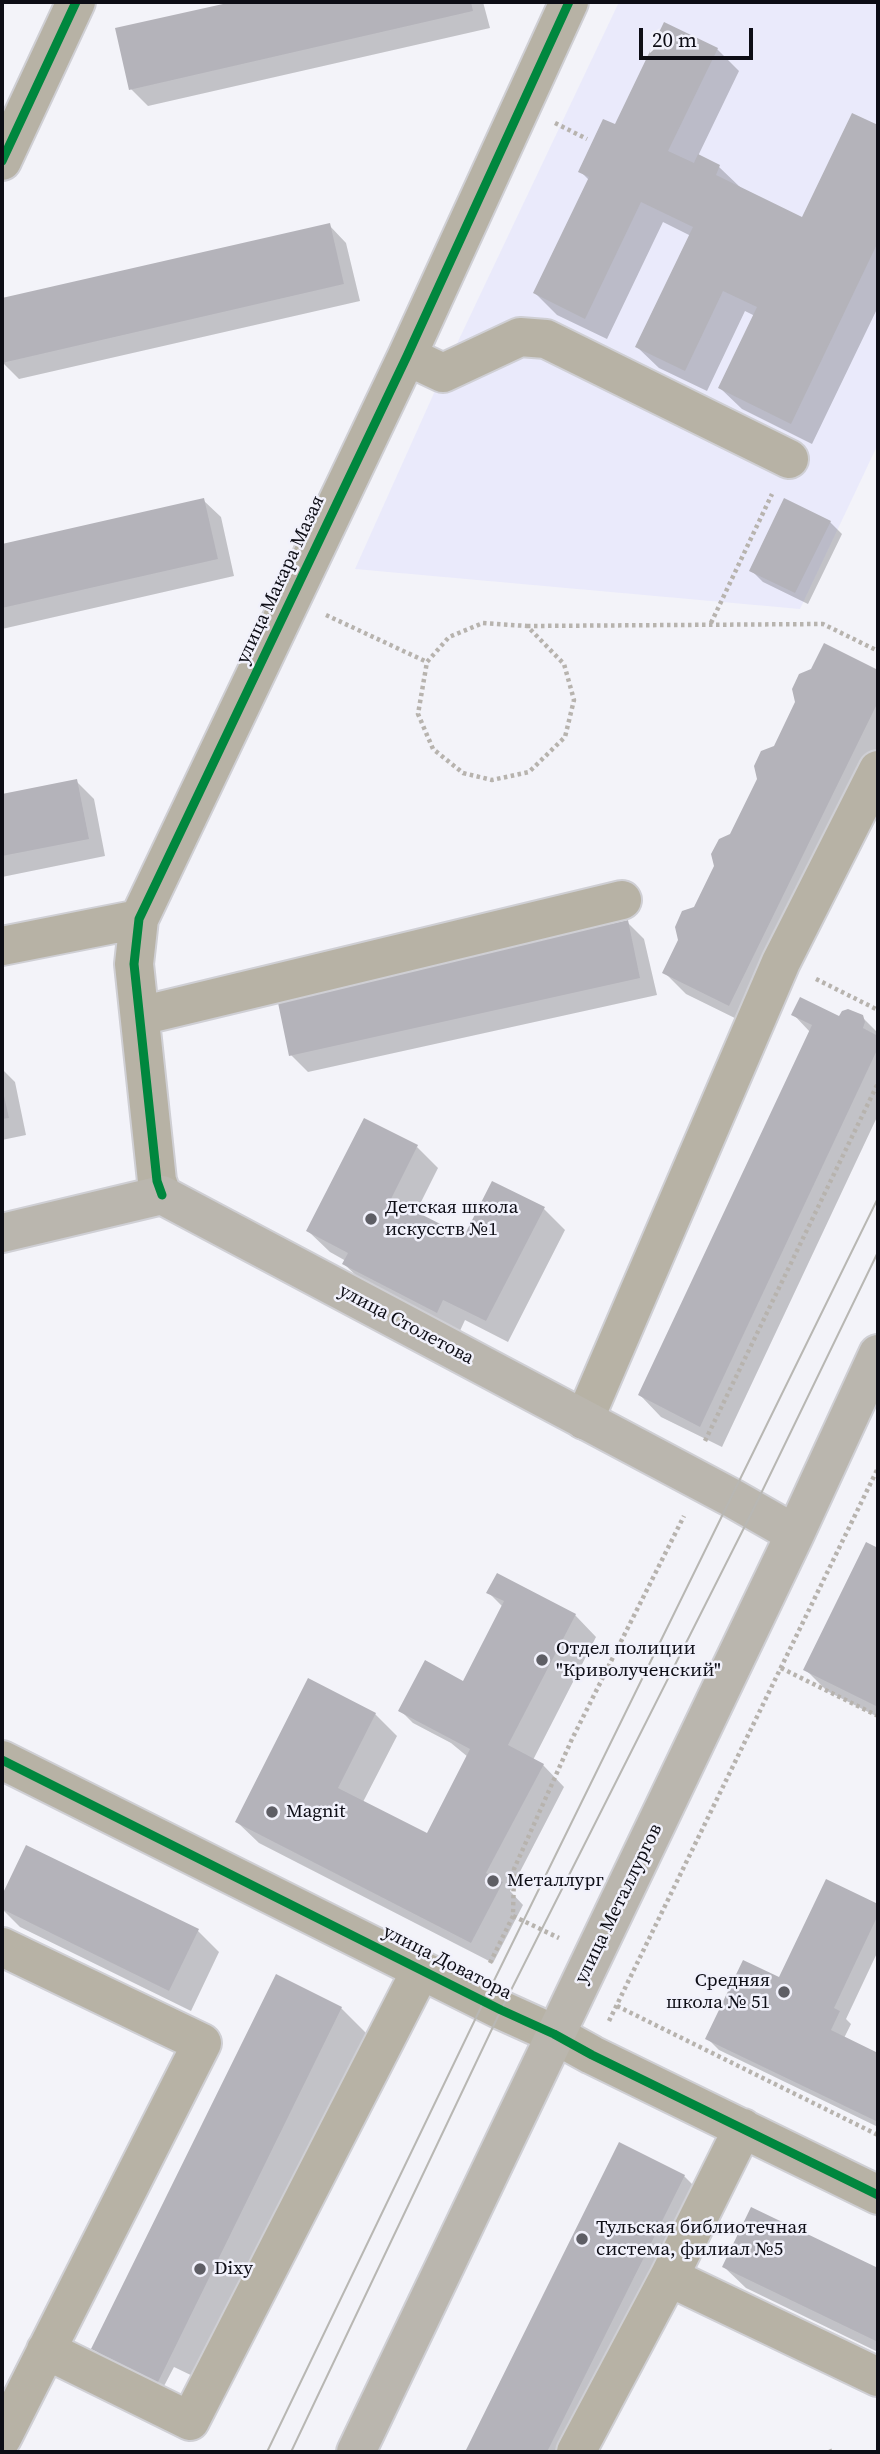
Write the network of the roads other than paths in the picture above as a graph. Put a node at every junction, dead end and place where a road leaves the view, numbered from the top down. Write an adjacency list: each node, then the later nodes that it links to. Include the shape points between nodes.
1 (76, 2): 3 (street)
2 (569, 2): 4 (street, улица Макара Мазая)
3 (2, 160)
4 (407, 356): 5 (street, via 443,373 520,337 546,339); 8 (street, улица Макара Мазая)
5 (789, 459)
6 (878, 770): 14 (street, via 781,962)
7 (622, 900): 10 (street)
8 (139, 919): 9 (street); 10 (street, улица Макара Мазая, via 134,964)
9 (2, 946)
10 (139, 1016): 11 (street, улица Макара Мазая)
11 (162, 1195): 12 (main road); 14 (main road, улица Столетова)
12 (2, 1233)
13 (878, 1354): 15 (main road, улица Металлургов)
14 (584, 1420): 15 (main road, улица Столетова)
15 (795, 1534): 19 (main road, улица Металлургов)
16 (2, 1760): 18 (street, улица Доватора)
17 (2, 1947): 23 (street, via 202,2043)
18 (421, 1970): 19 (street, улица Доватора); 23 (street, via 190,2421)
19 (554, 2034): 20 (street, улица Доватора); 26 (main road, улица Металлургов)
20 (743, 2128): 21 (street, улица Доватора); 22 (street)
21 (878, 2195)
22 (669, 2277): 24 (street); 27 (street)
23 (46, 2350): 25 (street)
24 (878, 2377)
25 (2, 2438)
26 (356, 2452)
27 (576, 2452)

